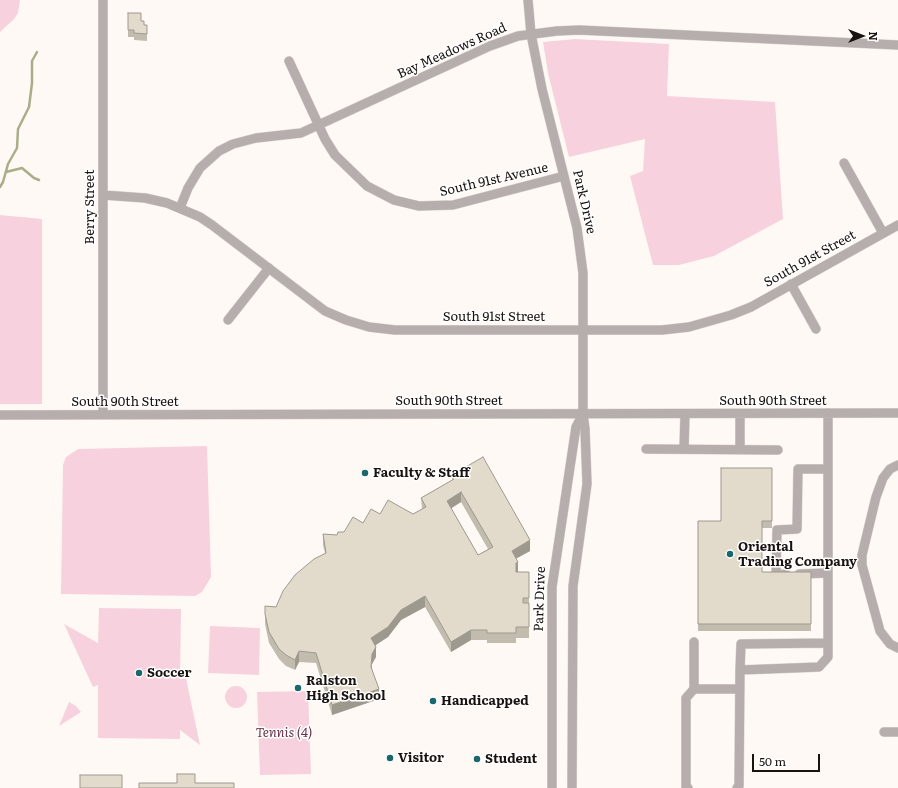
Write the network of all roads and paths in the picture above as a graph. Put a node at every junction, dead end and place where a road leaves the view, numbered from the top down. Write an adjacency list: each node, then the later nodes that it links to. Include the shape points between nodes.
1 (103, 0): 9 (street, Berry Street)
2 (528, 0): 3 (street, Park Drive)
3 (531, 34): 4 (street, Bay Meadows Road, via 578,30); 6 (street, Bay Meadows Road, via 490,46); 8 (street, Park Drive)
4 (898, 45)
5 (289, 61): 6 (street, South 91st Avenue)
6 (319, 126): 8 (street, South 91st Avenue, via 336,155 355,176 380,194 409,204 432,207 453,205); 10 (street, Bay Meadows Road, via 290,136 244,140 220,151 196,173)
7 (844, 163): 12 (street)
8 (564, 176): 17 (street, Park Drive, via 581,251)
9 (103, 195): 10 (street, South 91st Street, via 145,198); 24 (street, Berry Street)
10 (180, 208): 13 (street, South 91st Street, via 212,225)
11 (898, 225): 12 (street, South 91st Street)
12 (883, 234): 14 (street, South 91st Street)
13 (269, 268): 15 (street); 17 (street, South 91st Street, via 325,311 369,327 394,330)
14 (791, 284): 16 (street); 17 (street, South 91st Street, via 731,315 689,328)
15 (228, 320)
16 (816, 329)
17 (583, 330): 20 (street, Park Drive)
18 (828, 413): 19 (street, South 90th Street); 22 (street, South 90th Street); 30 (street)
19 (898, 413)
20 (583, 414): 21 (street, South 90th Street); 24 (street, South 90th Street); 40 (street, Park Drive, via 576,426 552,587); 41 (street, Park Drive, via 587,484 572,592)
21 (685, 414): 22 (street, South 90th Street); 26 (street)
22 (740, 414): 27 (street)
23 (0, 415): 24 (street, South 90th Street)
24 (103, 415)
25 (646, 449): 26 (street)
26 (684, 449): 27 (street)
27 (740, 449): 28 (street)
28 (778, 450)
29 (898, 465): 34 (street, via 890,469 883,478 862,555 862,565 880,631 890,644)
30 (828, 469): 31 (street); 31 (street, via 798,469 797,529 777,530 776,575)
31 (828, 573): 33 (street)
32 (694, 642): 36 (street)
33 (828, 643): 35 (street, via 828,657 819,667); 35 (street, via 741,644)
34 (898, 648)
35 (740, 670): 37 (street)
36 (694, 689): 37 (street); 42 (street, via 686,698)
37 (740, 689): 43 (street)
38 (884, 732): 39 (street)
39 (898, 732)
40 (552, 788)
41 (572, 788)
42 (688, 788)
43 (737, 788)

